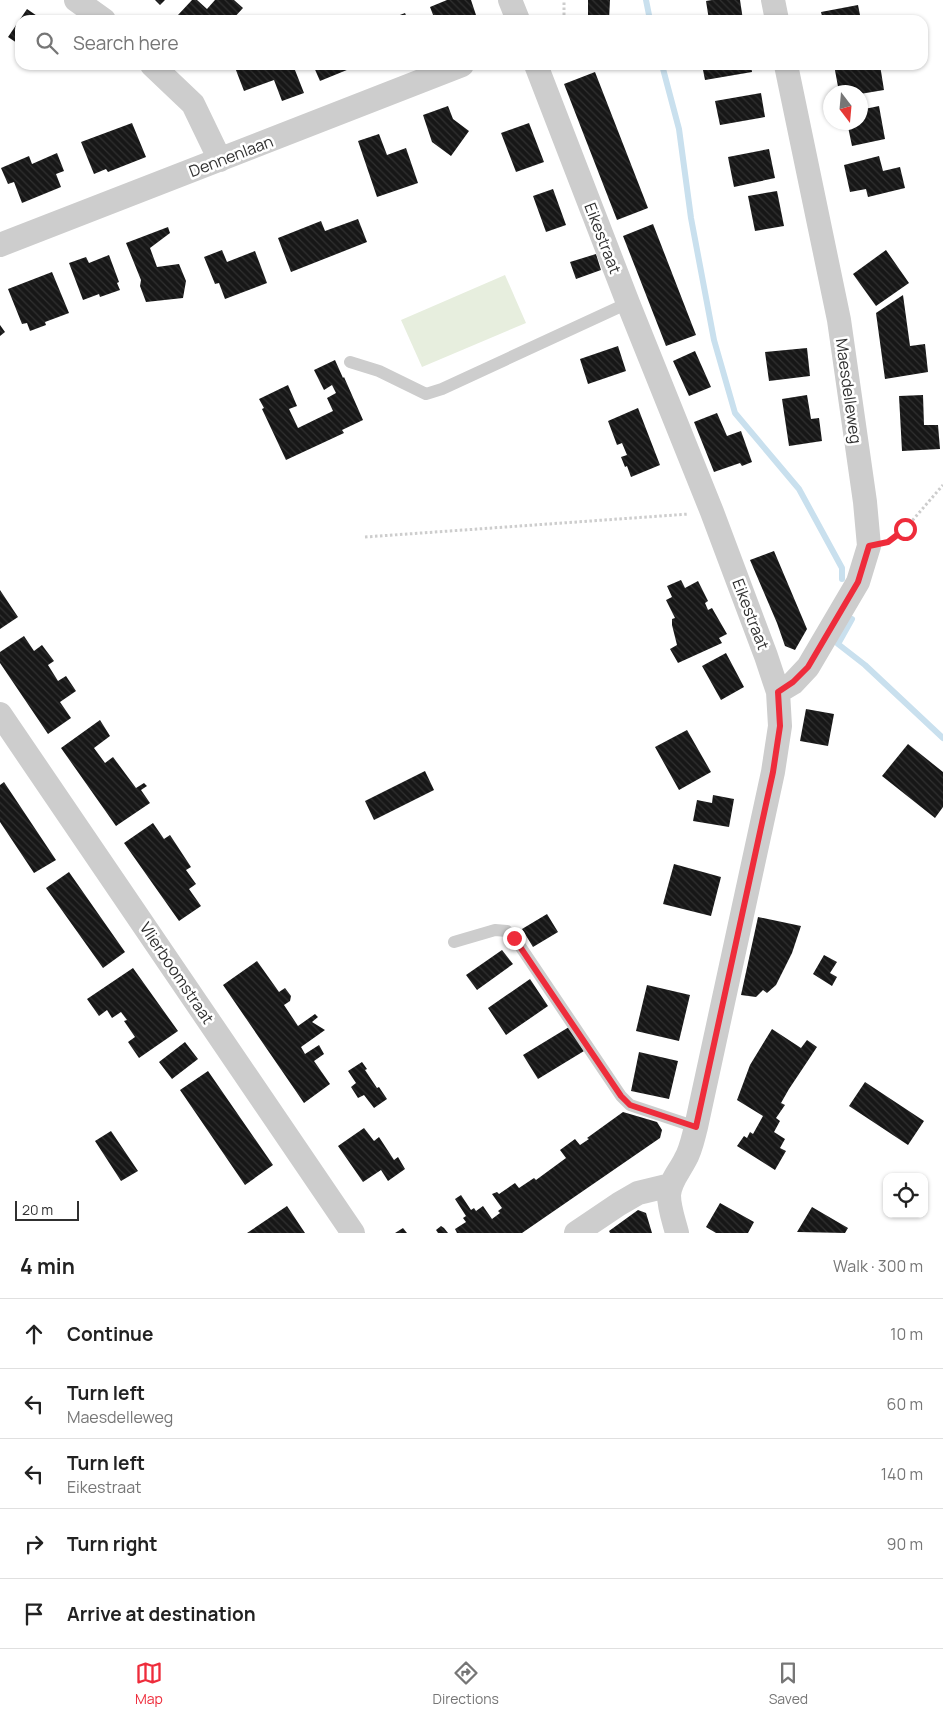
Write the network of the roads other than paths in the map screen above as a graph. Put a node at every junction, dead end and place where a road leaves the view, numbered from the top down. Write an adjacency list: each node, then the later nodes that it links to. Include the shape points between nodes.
1 (76, 0): 4 (street)
2 (510, 0): 5 (street)
3 (773, 0): 6 (street)
4 (97, 15)
5 (516, 15)
6 (776, 15)
7 (157, 70): 11 (street, via 193,104)
8 (449, 70): 11 (street, Dennenlaan)
9 (538, 70): 13 (street, Eikestraat)
10 (787, 70): 15 (street, Maesdelleweg, via 839,320 869,546 858,582 808,667)
11 (220, 160): 12 (street, Dennenlaan)
12 (0, 245)
13 (628, 303): 14 (lane, via 426,394 379,371); 15 (street, Eikestraat, via 712,512)
14 (350, 362)
15 (778, 692): 18 (street, Eikestraat, via 780,726 773,772)
16 (0, 714): 20 (street, Vlierboomstraat)
17 (454, 942): 18 (lane, via 495,930 507,931 621,1096 630,1105)
18 (696, 1127): 19 (street, Eikestraat, via 686,1159)
19 (671, 1185): 21 (street, via 638,1193); 22 (street, via 670,1200)
20 (353, 1233)
21 (576, 1233)
22 (677, 1233)

